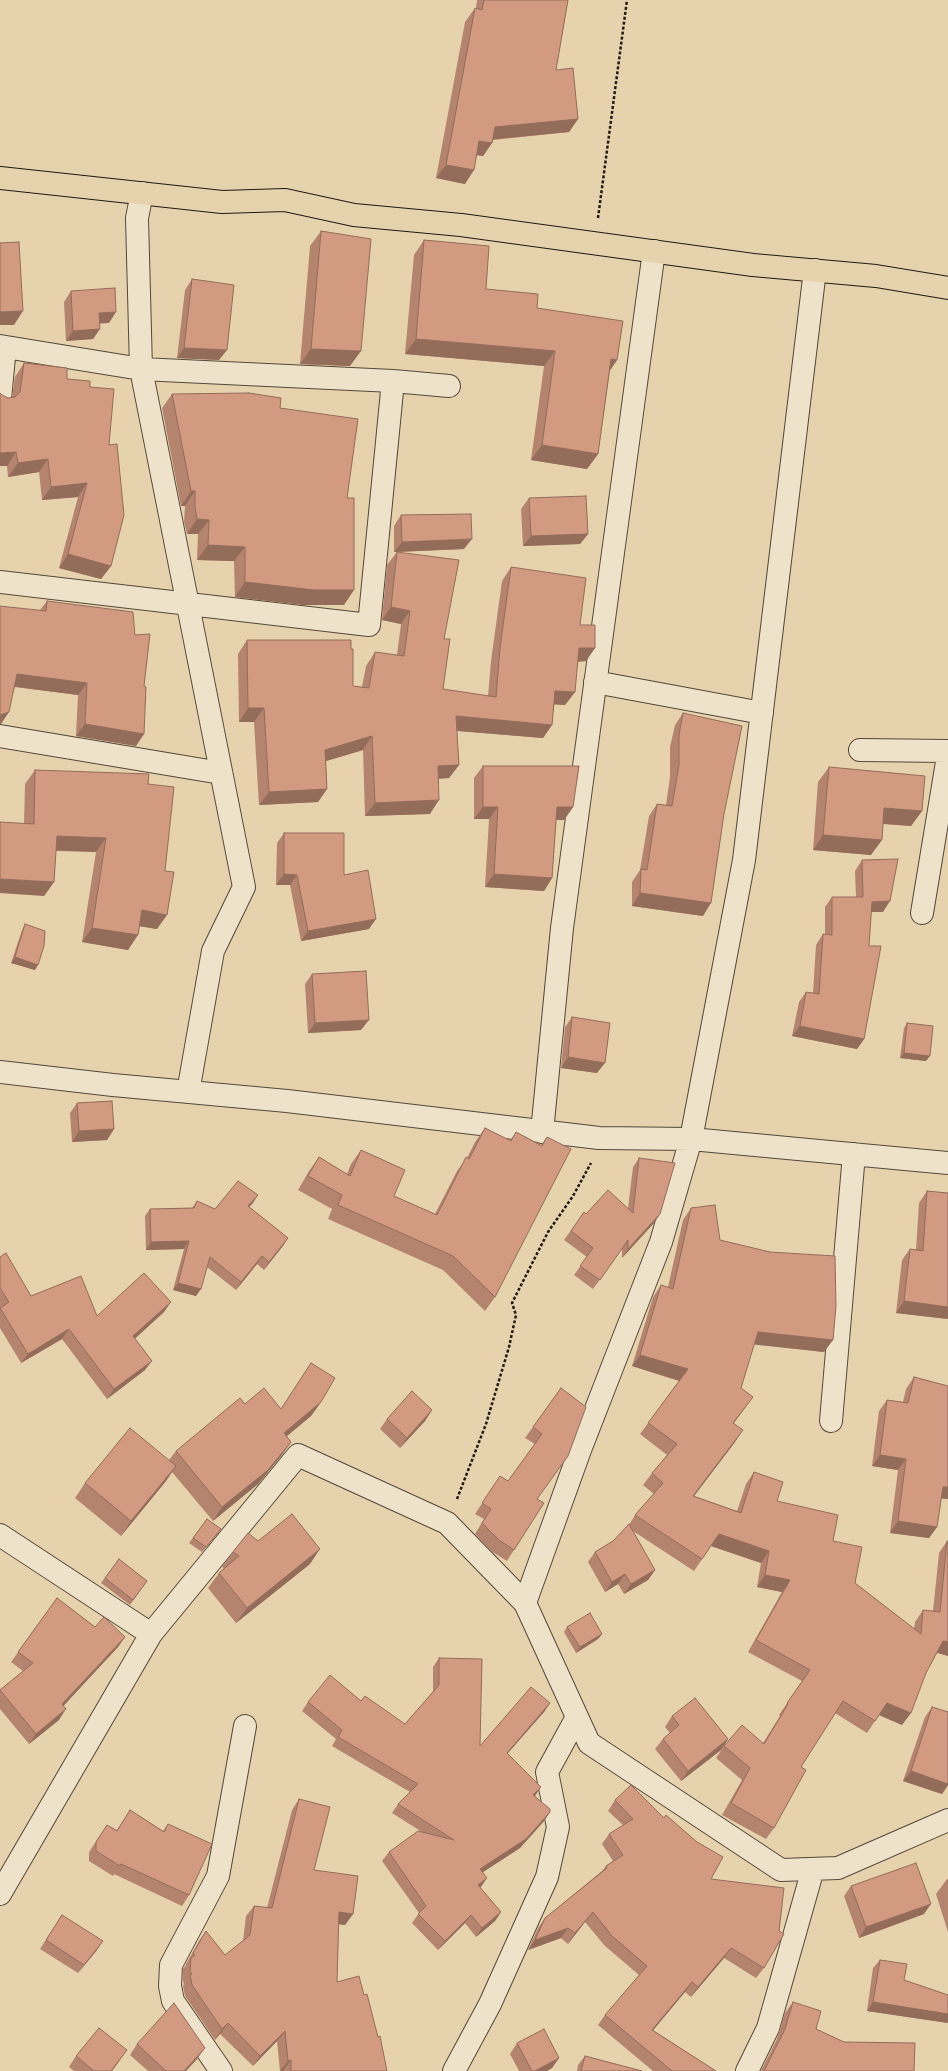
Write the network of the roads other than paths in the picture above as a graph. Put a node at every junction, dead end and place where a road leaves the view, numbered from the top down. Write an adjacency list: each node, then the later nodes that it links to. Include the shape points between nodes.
1 (0, 178): 2 (main road)
2 (142, 193): 3 (main road, via 222,202 285,200 354,215 461,225); 7 (street, via 137,218)
3 (654, 251): 4 (main road, via 753,265); 13 (street)
4 (815, 270): 5 (main road, via 876,276); 14 (street)
5 (948, 288)
6 (2, 346): 7 (street); 10 (street)
7 (141, 369): 8 (street); 12 (street)
8 (393, 382): 9 (street); 12 (street, via 369,625)
9 (449, 386)
10 (0, 399)
11 (0, 582): 12 (street)
12 (188, 604): 19 (street)
13 (595, 682): 14 (street); 23 (street, via 562,928)
14 (762, 713): 24 (street, via 744,860)
15 (0, 736): 19 (street)
16 (860, 750): 17 (street)
17 (948, 751)
18 (948, 756): 20 (street)
19 (222, 773): 22 (street, via 244,887 213,951)
20 (922, 913)
21 (0, 1072): 22 (street)
22 (188, 1092): 23 (street, via 287,1101)
23 (542, 1132): 24 (street, via 599,1138)
24 (691, 1139): 25 (street); 29 (street, via 661,1242 580,1450)
25 (854, 1154): 26 (street); 27 (street)
26 (948, 1163)
27 (832, 1421)
28 (0, 1535): 30 (street)
29 (525, 1603): 30 (street, via 447,1523 298,1455); 31 (street)
30 (151, 1634): 35 (street)
31 (577, 1717): 34 (street, via 590,1743 781,1870); 37 (street, via 547,1772 558,1827 547,1876 490,2004)
32 (245, 1726): 36 (street, via 218,1876 171,1965 170,1986 174,2001)
33 (948, 1820): 34 (street, via 838,1868)
34 (813, 1869): 38 (street, via 768,2028)
35 (0, 1894)
36 (221, 2071)
37 (454, 2071)
38 (747, 2071)

